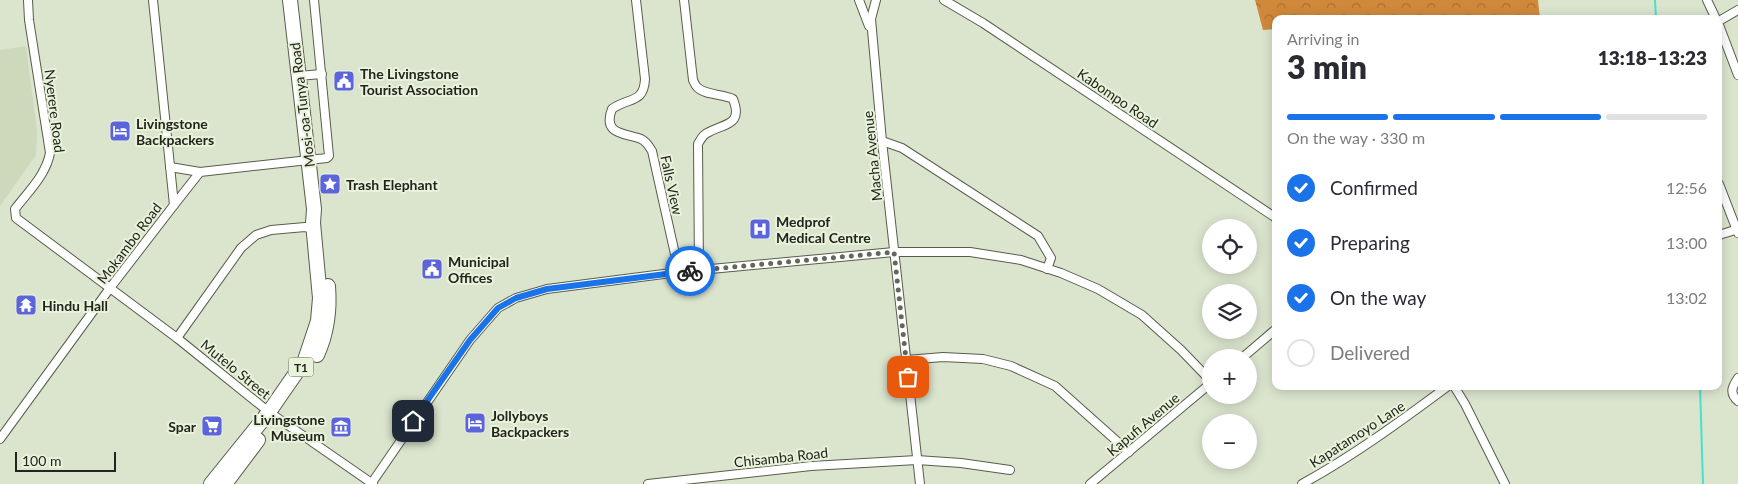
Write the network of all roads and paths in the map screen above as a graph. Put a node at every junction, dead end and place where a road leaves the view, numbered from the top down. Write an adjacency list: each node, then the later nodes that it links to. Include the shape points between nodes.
1 (28, 0): 33 (street, Nyerere Road, via 50,153 44,171 15,209 16,218)
2 (153, 0): 21 (street, Mokambo Road)
3 (290, 0): 18 (highway, Mosi-oa-Tunya Road / T1)
4 (314, 0): 16 (street)
5 (636, 0): 32 (street, Falls View, via 645,88 642,94 612,109 610,125 622,136 642,140 652,150)
6 (684, 0): 31 (street, Falls View, via 693,80 697,87 728,96 735,104 732,122 707,132 698,144)
7 (859, 0): 15 (street, Macha Avenue)
8 (876, 0): 15 (street, Macha Avenue, via 871,19)
9 (944, 0): 25 (street, Kabompo Road)
10 (1707, 0): 12 (street)
11 (1738, 10): 13 (street)
12 (1714, 15)
13 (1722, 20)
14 (1722, 33): 17 (street)
15 (873, 35): 19 (street, Macha Avenue)
16 (322, 74): 18 (street); 20 (street, via 330,153 327,158)
17 (1738, 75)
18 (298, 76): 20 (highway, Mosi-oa-Tunya Road / T1)
19 (882, 141): 29 (street, Macha Avenue); 30 (street, via 902,148 1038,236 1051,258)
20 (308, 160): 22 (street); 26 (highway, Mosi-oa-Tunya Road / T1)
21 (170, 167): 22 (street); 24 (street, Mokambo Road)
22 (200, 172): 24 (street)
23 (1722, 191): 27 (street)
24 (174, 205): 33 (street, Mokambo Road)
25 (1272, 215)
26 (313, 222): 35 (street, via 256,235 241,248); 44 (highway, Mosi-oa-Tunya Road / T1, via 329,305 325,332 313,364 299,387)
27 (1738, 230): 28 (street)
28 (1722, 234)
29 (894, 252): 30 (street, via 970,252 1021,260); 31 (street); 37 (street, Macha Avenue)
30 (1047, 269): 38 (street, via 1098,288 1142,315)
31 (699, 271): 32 (street)
32 (679, 272): 51 (street, via 547,289 516,298 498,308 470,340)
33 (110, 288): 35 (street, Mutelo Street); 45 (street, Mokambo Road)
34 (1272, 332): 36 (street)
35 (177, 338): 44 (street, Mutelo Street)
36 (1252, 349)
37 (907, 360): 46 (street, via 943,356 983,359 1011,366 1054,386); 47 (street, Macha Avenue)
38 (1202, 372)
39 (1738, 378): 43 (street, via 1732,388)
40 (1202, 390): 46 (street, Kapufi Avenue)
41 (1443, 390): 55 (street, Kapatamoyo Lane, via 1344,460)
42 (1456, 390): 56 (street)
43 (1738, 401)
44 (273, 414): 49 (highway, Mosi-oa-Tunya Road / T1); 50 (highway, Mosi-oa-Tunya Road / T1); 51 (street, Mutelo Street)
45 (0, 438)
46 (1129, 452): 54 (street, Kapufi Avenue)
47 (917, 460): 48 (street, Chisamba Road); 52 (street, Chisamba Road, via 811,466); 53 (street, Macha Avenue)
48 (1010, 470)
49 (211, 484)
50 (225, 484)
51 (372, 484)
52 (648, 484)
53 (920, 484)
54 (1090, 484)
55 (1302, 484)
56 (1505, 484)

